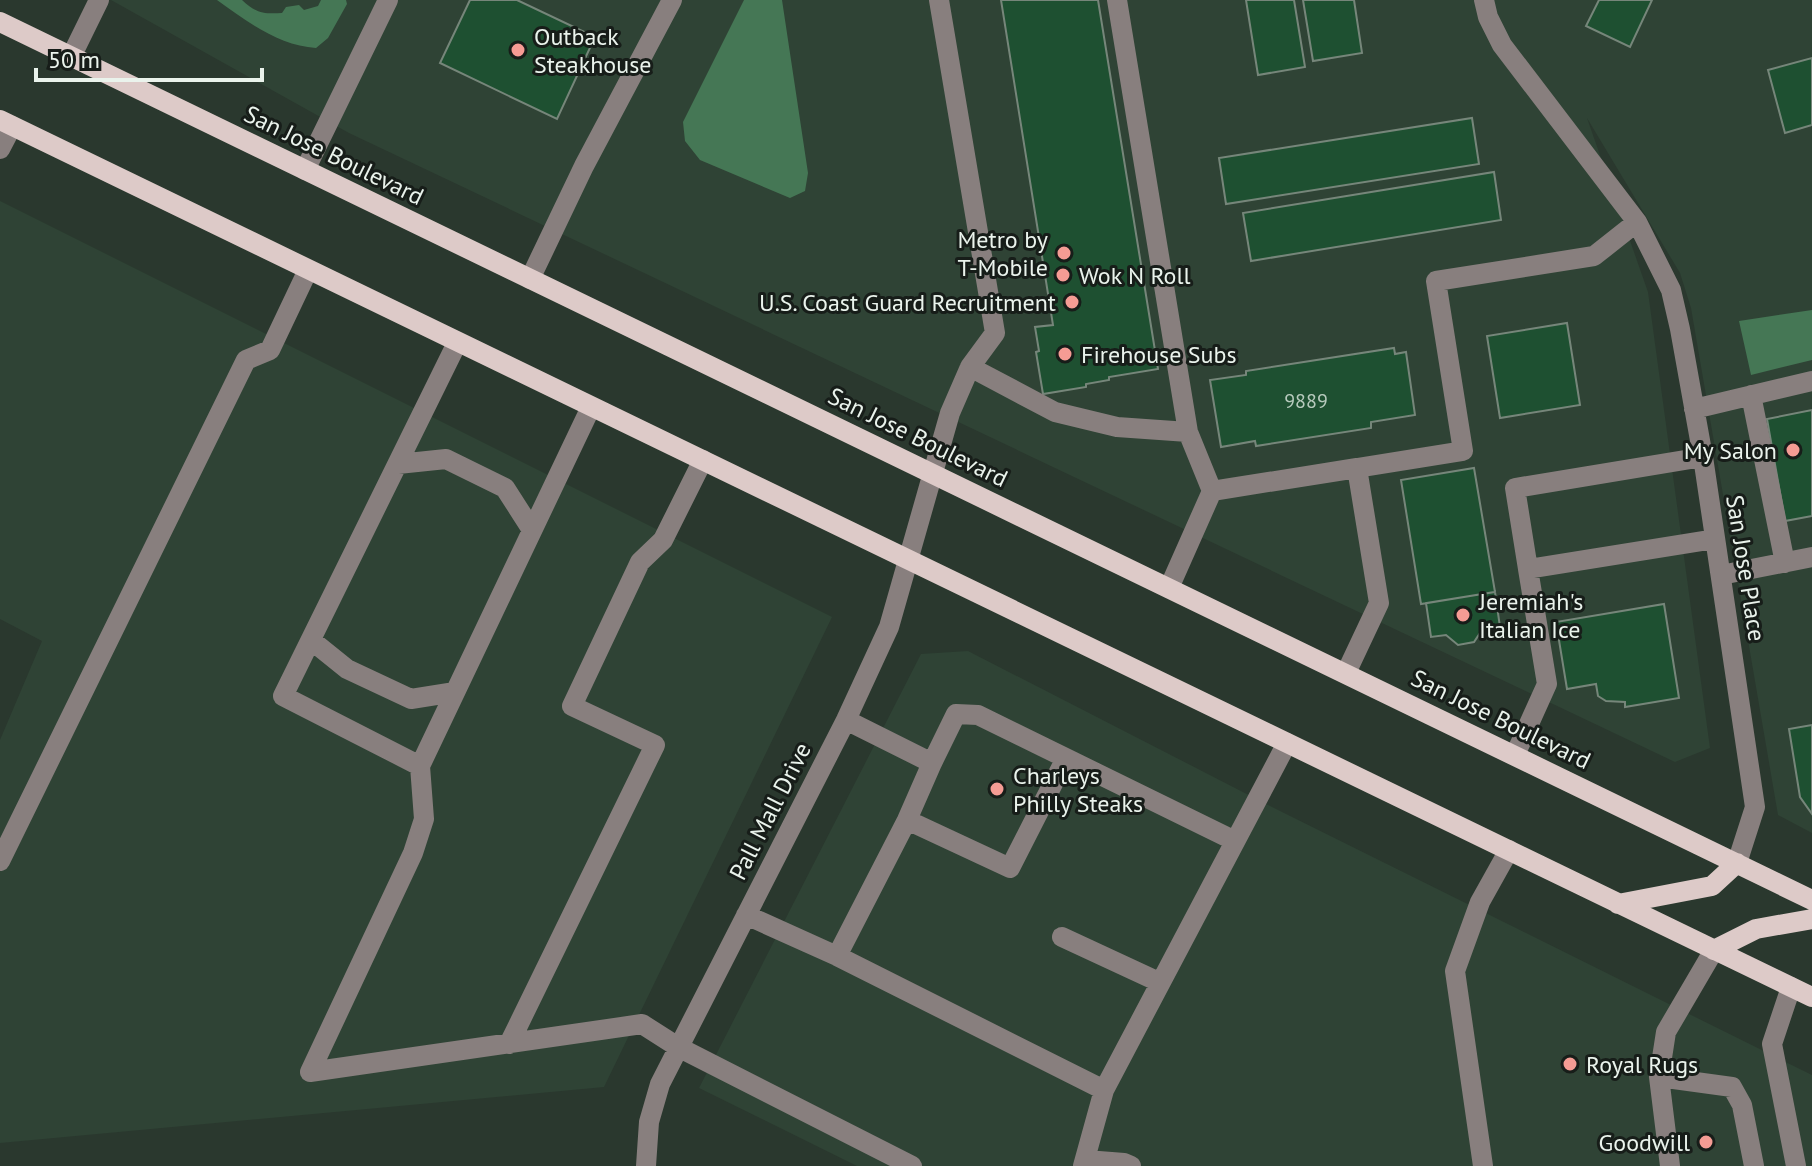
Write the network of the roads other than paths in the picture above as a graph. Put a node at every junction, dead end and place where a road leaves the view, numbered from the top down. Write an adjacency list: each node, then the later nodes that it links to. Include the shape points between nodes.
1 (99, 0): 8 (street)
2 (388, 0): 11 (street)
3 (672, 0): 14 (street)
4 (939, 0): 16 (street, Pall Mall Drive, via 995,333)
5 (1117, 0): 21 (street)
6 (1484, 0): 12 (street, San Jose Place, via 1502,45)
7 (0, 22): 8 (main road, San Jose Boulevard)
8 (71, 57): 11 (main road, San Jose Boulevard)
9 (6, 123): 10 (street); 13 (main road)
10 (0, 149)
11 (305, 170): 14 (main road, San Jose Boulevard)
12 (1637, 222): 20 (street, San Jose Place, via 1671,290); 25 (street, via 1594,256 1436,281 1463,451)
13 (308, 270): 15 (main road); 48 (street, via 270,350 246,360)
14 (530, 279): 26 (main road, San Jose Boulevard)
15 (457, 343): 19 (main road); 24 (street)
16 (970, 367): 21 (street, via 1055,412 1117,427); 26 (street, Pall Mall Drive)
17 (1812, 381): 18 (street)
18 (1751, 395): 20 (street); 32 (street)
19 (591, 407): 23 (main road); 28 (street)
20 (1694, 409): 22 (street, San Jose Place)
21 (1188, 432): 27 (street)
22 (1703, 457): 29 (street, San Jose Place); 33 (street, via 1515,488)
23 (703, 460): 31 (main road); 60 (street, via 663,540 640,562 572,706 655,745)
24 (398, 464): 28 (street, via 446,459 493,482 505,488); 36 (street)
25 (1357, 468): 27 (street); 37 (street, via 1379,603)
26 (933, 474): 31 (street, Pall Mall Drive); 35 (main road, San Jose Boulevard)
27 (1212, 491): 35 (street)
28 (532, 530): 38 (street)
29 (1715, 539): 33 (street); 34 (street, San Jose Place)
30 (1812, 557): 32 (street)
31 (908, 559): 39 (street, Pall Mall Drive, via 889,627); 40 (main road)
32 (1785, 563): 34 (street)
33 (1528, 569): 41 (street, via 1547,684)
34 (1721, 575): 49 (street, San Jose Place, via 1755,807)
35 (1169, 588): 37 (main road, San Jose Boulevard)
36 (311, 640): 38 (street, via 347,669 411,699); 44 (street, via 283,696)
37 (1346, 673): 41 (main road, San Jose Boulevard)
38 (455, 692): 44 (street)
39 (846, 720): 43 (street); 52 (street, Pall Mall Drive)
40 (1287, 743): 46 (street); 47 (main road)
41 (1515, 755): 49 (main road, San Jose Boulevard)
42 (1065, 760): 43 (street, via 978,715 956,714); 45 (street, via 1010,868); 46 (street)
43 (932, 763): 45 (street)
44 (420, 766): 60 (street, via 424,819 413,853 310,1072)
45 (907, 820): 56 (street)
46 (1235, 841): 57 (street)
47 (1509, 850): 51 (main road); 68 (street, via 1480,902 1455,971)
48 (0, 861)
49 (1737, 863): 50 (main road, San Jose Boulevard); 51 (main road, via 1712,886)
50 (1812, 900)
51 (1618, 904): 55 (main road)
52 (746, 915): 56 (street); 61 (street, Pall Mall Drive)
53 (1812, 919): 55 (main road, via 1756,929)
54 (1062, 937): 57 (street)
55 (1714, 950): 58 (main road); 62 (street, via 1666,1032)
56 (837, 956): 63 (street)
57 (1159, 982): 63 (street)
58 (1791, 987): 59 (main road); 71 (street, via 1772,1044)
59 (1812, 997)
60 (509, 1044): 61 (street, via 642,1024)
61 (678, 1047): 65 (street, Pall Mall Drive, via 649,1122); 66 (street)
62 (1659, 1077): 69 (street); 70 (street, via 1732,1087 1742,1105)
63 (1104, 1090): 64 (street)
64 (1085, 1163): 67 (street)
65 (646, 1166)
66 (912, 1166)
67 (1131, 1166)
68 (1483, 1166)
69 (1670, 1166)
70 (1754, 1166)
71 (1796, 1166)

